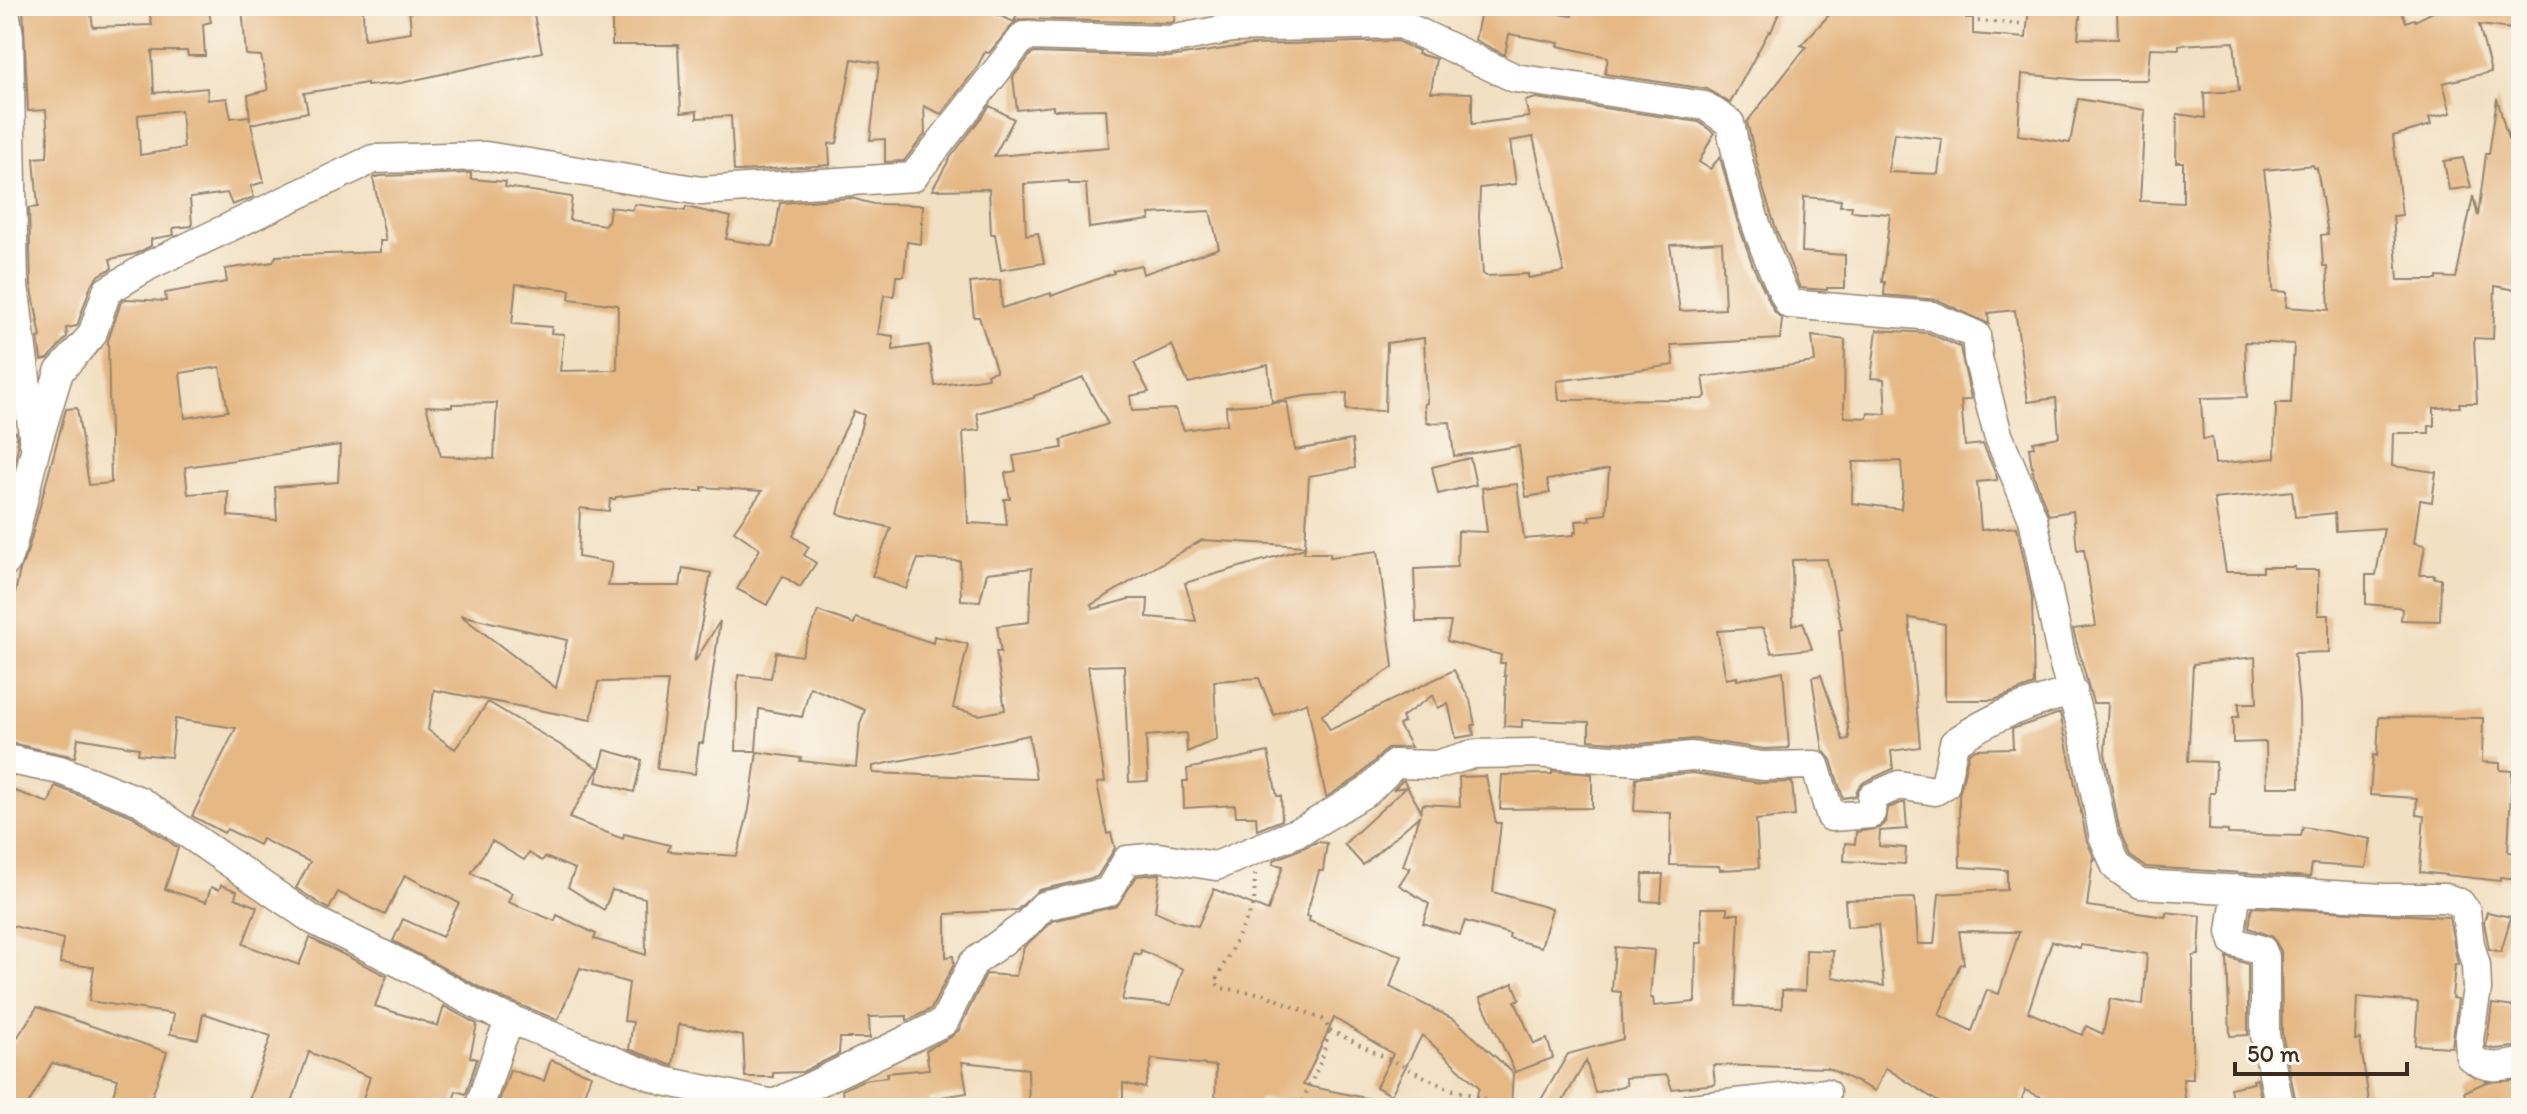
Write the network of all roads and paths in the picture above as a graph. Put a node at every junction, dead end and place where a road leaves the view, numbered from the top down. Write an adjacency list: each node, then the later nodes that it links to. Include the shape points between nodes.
1 (1975, 6): 4 (path, via 1977,21)
2 (6, 17): 5 (street, via 14,285)
3 (1233, 17): 5 (street, via 1170,40 1024,36 913,177 701,191 486,156 373,159 150,265 107,291 92,335 59,372); 7 (street, via 1401,24 1515,78 1705,106 1730,123 1760,237 1789,304 1932,316 1976,335 1998,435 2033,519)
4 (2022, 24)
5 (35, 451): 6 (street)
6 (6, 562)
7 (2073, 691): 9 (street, via 1984,722 1954,743 1945,785 1935,791 1899,785 1872,797 1871,814 1831,817 1815,765 1763,766 1692,756 1639,761 1473,754 1436,765 1395,764 1368,791 1318,822); 10 (street, via 2104,838 2116,867 2140,884)
8 (6, 759): 11 (street, via 60,770 140,801 313,920)
9 (1256, 849): 12 (path, via 1254,905 1215,982 1221,988 1264,994 1324,1020); 15 (street, via 1216,866 1158,857 1127,860 1108,892 1043,906 973,963 944,1022)
10 (2237, 889): 13 (street, via 2446,898 2460,903 2476,965 2470,1057 2482,1067); 20 (street, via 2234,942 2262,950 2265,957 2265,1035)
11 (511, 1019): 15 (street, via 664,1081); 16 (street)
12 (1329, 1029): 17 (path, via 1322,1059); 18 (path, via 1447,1088)
13 (2521, 1063)
14 (1826, 1093): 19 (street)
15 (785, 1106)
16 (479, 1108)
17 (1299, 1108)
18 (1515, 1108)
19 (1691, 1108)
20 (2280, 1108)

